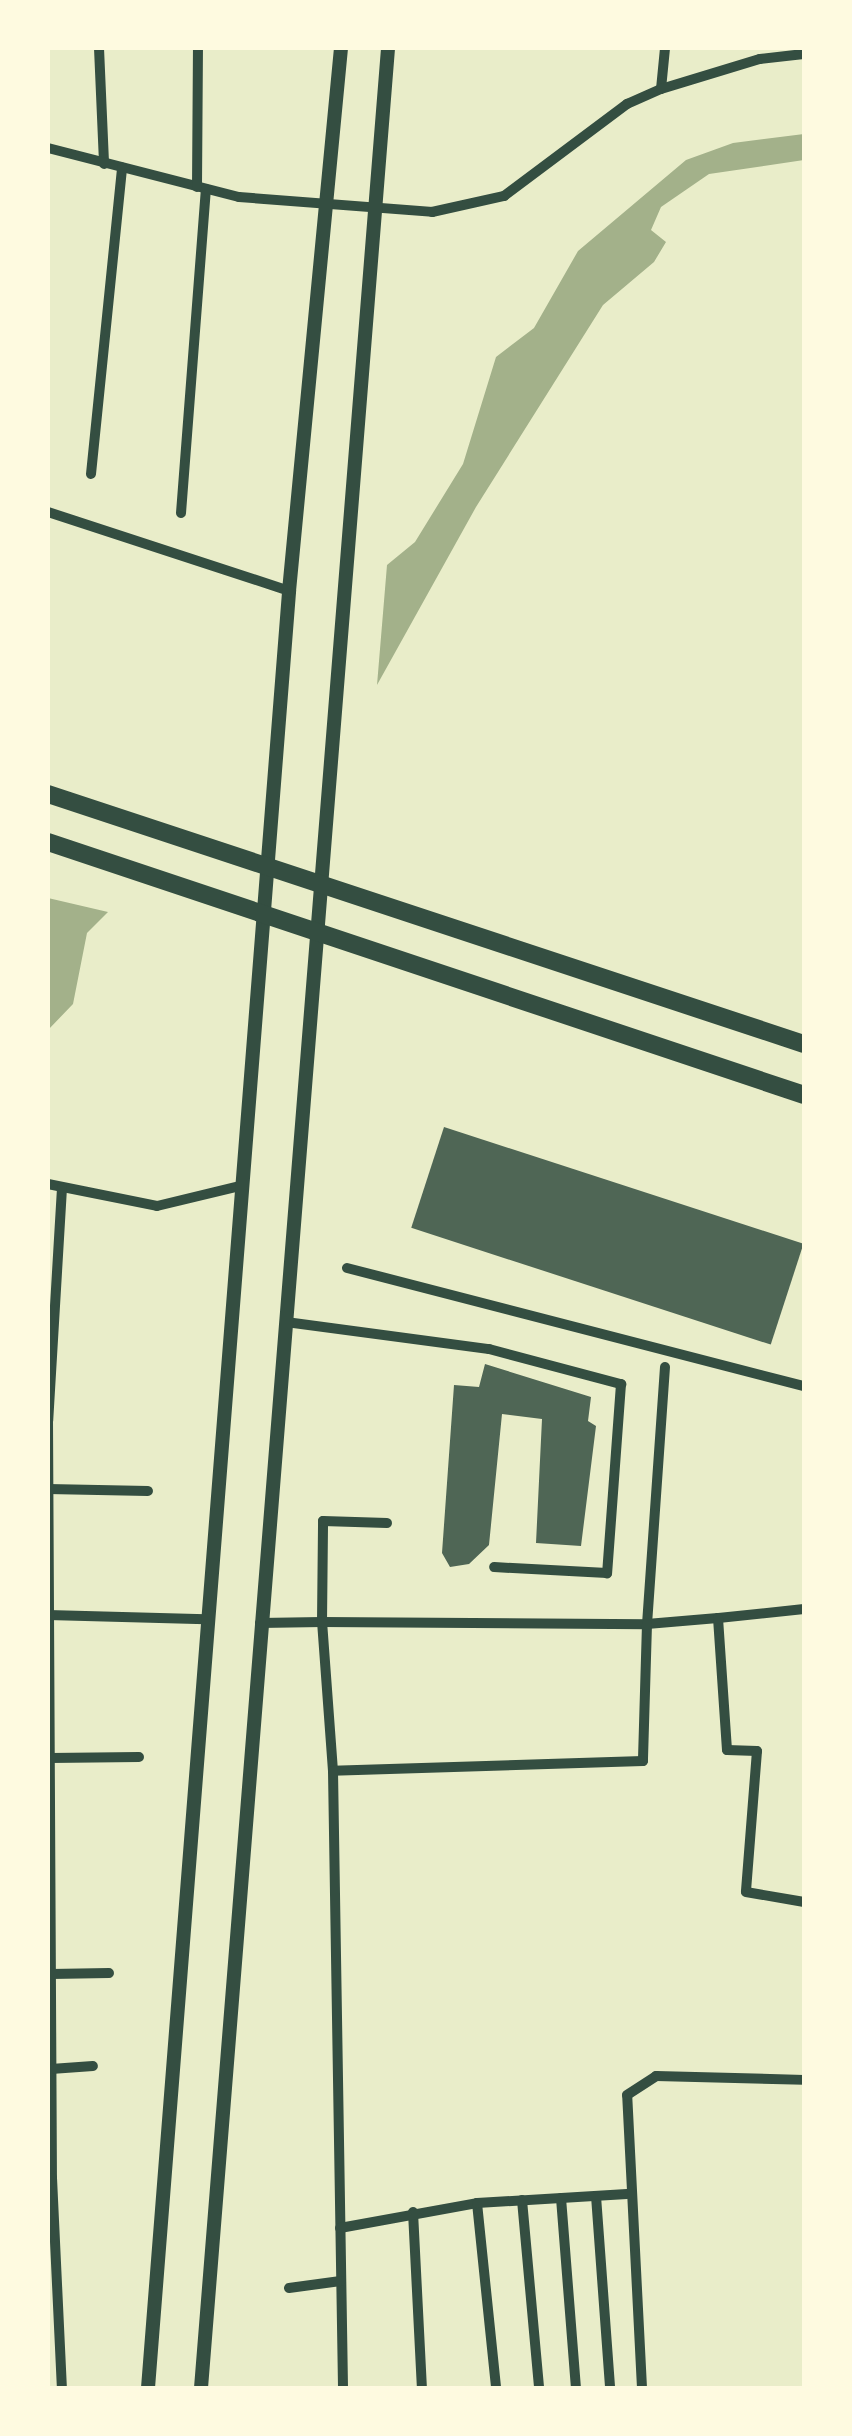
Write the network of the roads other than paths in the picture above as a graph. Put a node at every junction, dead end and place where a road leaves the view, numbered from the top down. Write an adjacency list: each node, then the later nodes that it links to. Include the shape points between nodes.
1 (99, 48): 9 (street)
2 (198, 48): 11 (street)
3 (341, 48): 12 (street)
4 (388, 48): 13 (street)
5 (665, 48): 7 (street)
6 (804, 54): 7 (street, via 760,59)
7 (661, 89): 13 (street, via 627,104 504,196 432,212)
8 (48, 148): 9 (street)
9 (104, 164): 10 (street)
10 (122, 168): 11 (street); 14 (street)
11 (201, 188): 12 (street, via 239,197); 16 (street)
12 (330, 200): 13 (street); 17 (street)
13 (378, 206): 21 (street)
14 (90, 474)
15 (48, 512): 17 (street)
16 (181, 513)
17 (289, 591): 20 (street)
18 (48, 794): 20 (main road)
19 (48, 842): 22 (main road)
20 (269, 865): 21 (main road); 22 (street)
21 (322, 880): 23 (street); 24 (main road)
22 (269, 912): 23 (main road); 27 (street)
23 (315, 928): 25 (main road); 30 (street)
24 (804, 1044)
25 (804, 1095)
26 (48, 1184): 28 (street)
27 (244, 1186): 28 (street, via 156,1206); 40 (street)
28 (62, 1188): 33 (street)
29 (347, 1268): 32 (street)
30 (286, 1322): 37 (street, via 489,1350 621,1384 607,1573); 43 (street)
31 (665, 1367): 44 (street)
32 (804, 1386)
33 (48, 1473): 34 (street)
34 (48, 1489): 35 (street); 39 (street)
35 (148, 1491)
36 (388, 1523): 42 (street, via 323,1521)
37 (494, 1567)
38 (804, 1609): 41 (street)
39 (48, 1615): 40 (street); 45 (street)
40 (206, 1618): 67 (street)
41 (718, 1618): 44 (street); 49 (street, via 727,1750 756,1751 746,1892)
42 (322, 1622): 43 (street); 44 (street); 48 (street)
43 (260, 1623): 68 (street)
44 (646, 1624): 48 (street, via 643,1762)
45 (48, 1727): 47 (street)
46 (139, 1757): 47 (street)
47 (50, 1758): 50 (street)
48 (333, 1772): 62 (street)
49 (804, 1902)
50 (49, 1958): 52 (street)
51 (109, 1973): 52 (street)
52 (51, 1974): 54 (street)
53 (93, 2066): 54 (street)
54 (51, 2069): 65 (street)
55 (804, 2080): 56 (street, via 656,2076 627,2096)
56 (627, 2194): 57 (street); 75 (street)
57 (596, 2196): 58 (street); 74 (street)
58 (561, 2198): 59 (street); 73 (street)
59 (522, 2200): 60 (street); 72 (street)
60 (477, 2203): 61 (street); 71 (street)
61 (413, 2212): 62 (street); 70 (street)
62 (340, 2228): 63 (street)
63 (341, 2281): 64 (street); 69 (street)
64 (289, 2288)
65 (53, 2302): 66 (street)
66 (62, 2388)
67 (148, 2388)
68 (201, 2388)
69 (343, 2388)
70 (422, 2388)
71 (496, 2388)
72 (539, 2388)
73 (576, 2388)
74 (610, 2388)
75 (642, 2388)

